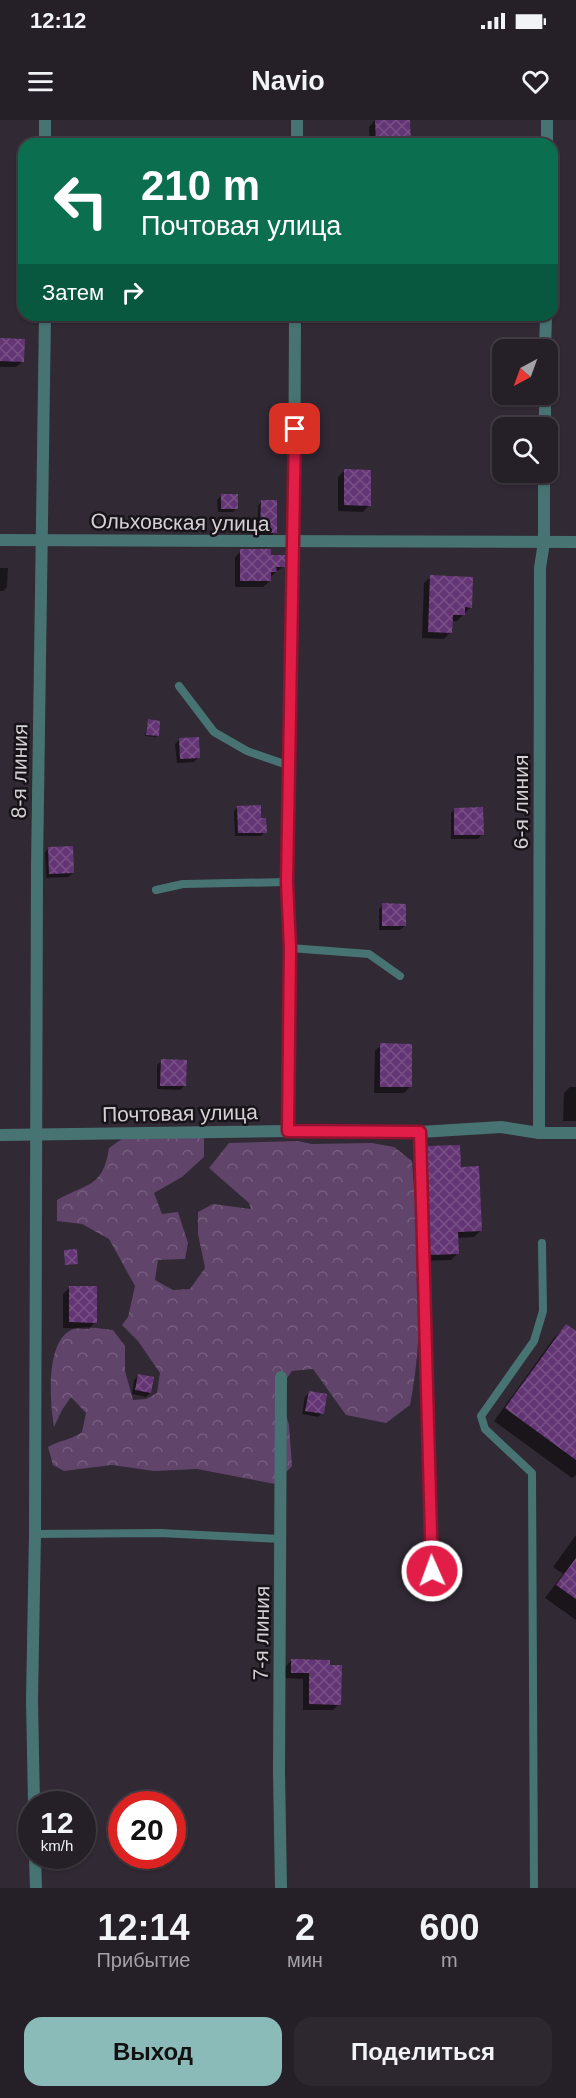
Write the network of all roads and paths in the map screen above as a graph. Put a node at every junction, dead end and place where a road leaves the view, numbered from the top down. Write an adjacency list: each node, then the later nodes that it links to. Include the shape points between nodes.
1 (45, 120): 4 (street)
2 (297, 120): 5 (street)
3 (548, 120): 6 (street)
4 (45, 138)
5 (297, 138)
6 (547, 138)
7 (45, 321): 13 (street, 8-я линия)
8 (296, 321): 14 (street)
9 (546, 321): 10 (street)
10 (545, 339)
11 (544, 483): 15 (street, 6-я линия)
12 (0, 540): 13 (street, Ольховская улица)
13 (43, 540): 14 (street, Ольховская улица); 28 (street, 8-я линия)
14 (294, 542): 15 (street, Ольховская улица); 18 (street)
15 (544, 542): 16 (street, Ольховская улица); 25 (street, 6-я линия, via 540,568)
16 (576, 542)
17 (179, 686): 18 (lane, via 214,732 247,751)
18 (290, 766): 19 (street)
19 (287, 882): 20 (lane, via 183,884); 21 (street)
20 (156, 890)
21 (290, 948): 22 (lane, via 369,954); 23 (street)
22 (400, 976)
23 (288, 1131): 24 (street, Почтовая улица); 28 (street, Почтовая улица)
24 (420, 1132): 25 (street, Почтовая улица, via 501,1127); 33 (lane)
25 (539, 1133): 26 (street, Почтовая улица)
26 (576, 1133)
27 (0, 1135): 28 (street, Почтовая улица)
28 (36, 1135): 31 (street, 8-я линия)
29 (542, 1243): 38 (lane, via 543,1311 534,1341 481,1416 484,1430 532,1473)
30 (281, 1377): 32 (street, 7-я линия)
31 (35, 1534): 32 (lane, via 160,1533); 34 (street, 8-я линия)
32 (281, 1539): 37 (street, 7-я линия)
33 (432, 1593)
34 (34, 1791)
35 (35, 1869): 36 (street)
36 (36, 1888)
37 (281, 1888)
38 (534, 1888)

